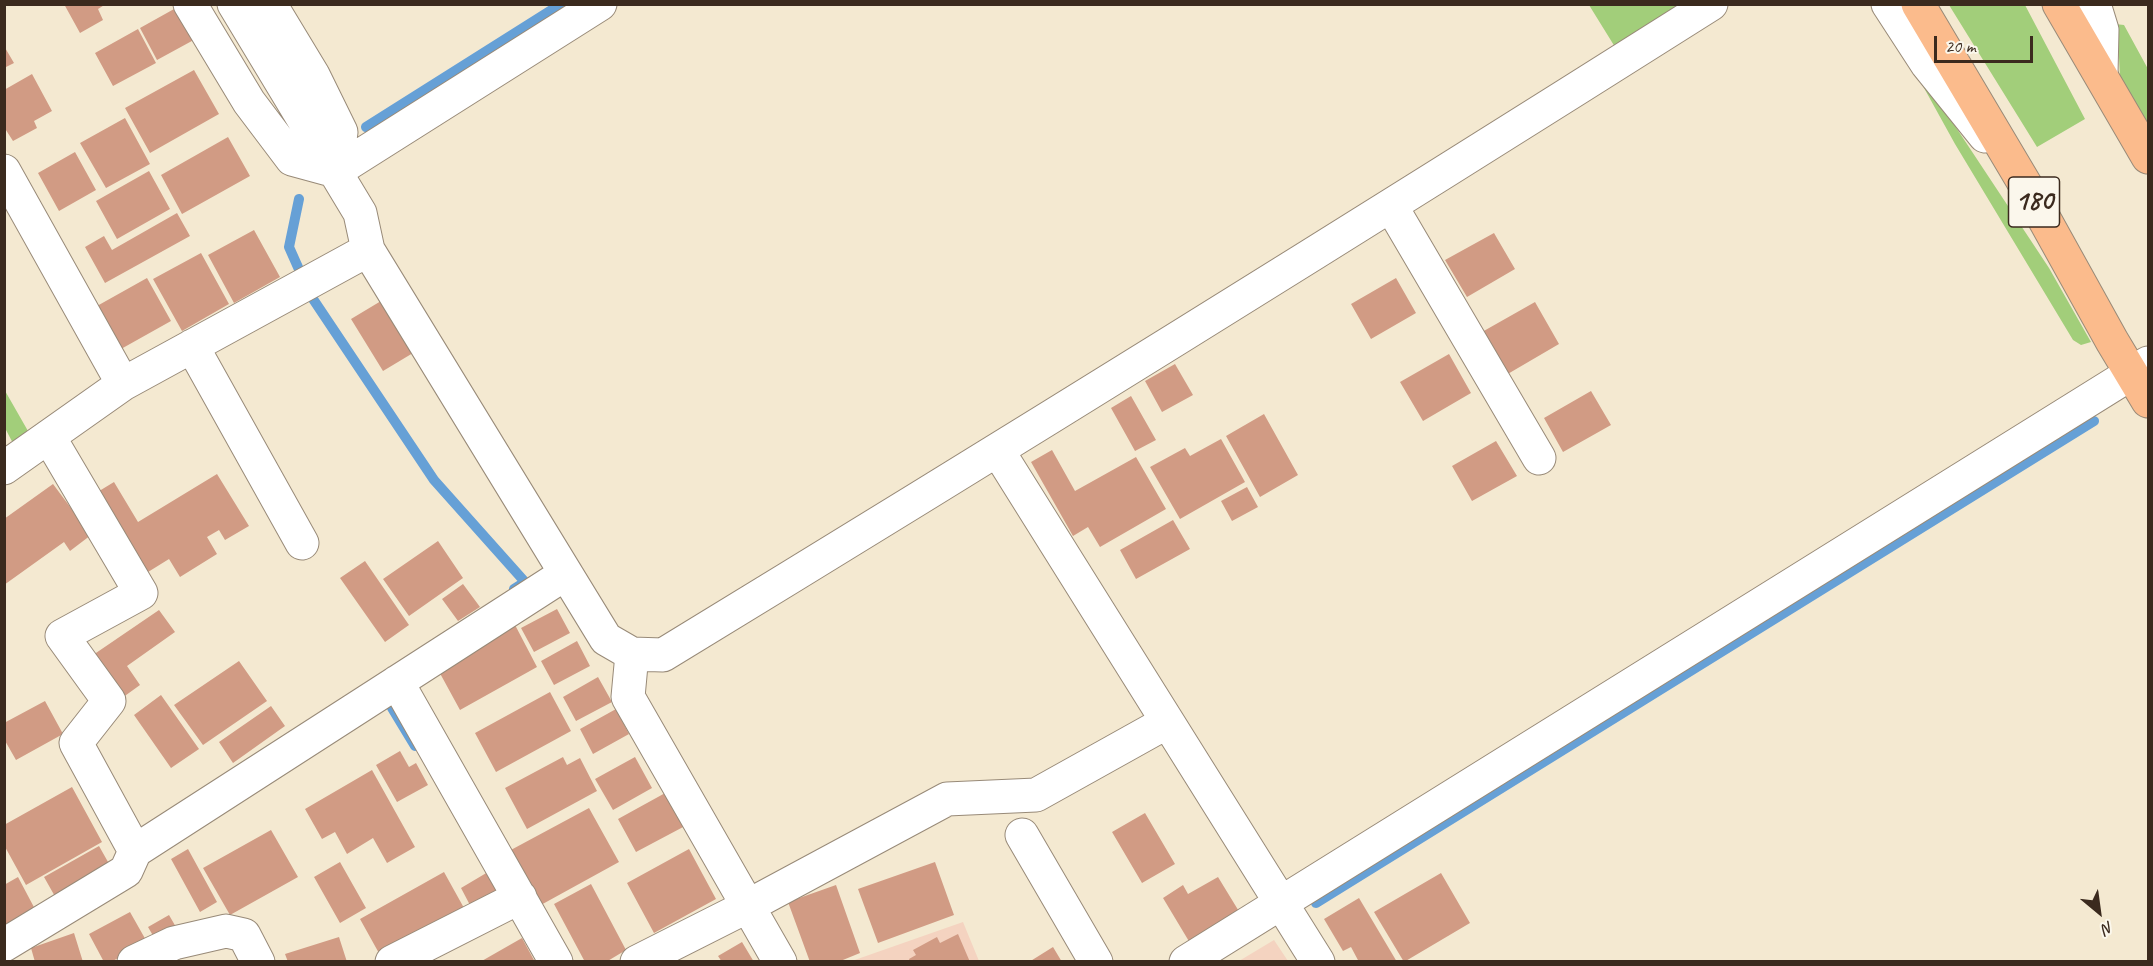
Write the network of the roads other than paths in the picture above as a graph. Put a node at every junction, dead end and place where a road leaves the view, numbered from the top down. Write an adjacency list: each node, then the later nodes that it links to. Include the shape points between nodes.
1 (190, 4): 13 (street, via 249,102 292,159)
2 (234, 4): 13 (street)
3 (270, 4): 13 (street, via 313,75 340,132)
4 (600, 4): 13 (street)
5 (1711, 4): 15 (street)
6 (1888, 4): 14 (street, via 1927,64)
7 (1917, 4): 14 (highway, 180)
8 (2059, 4): 10 (highway)
9 (2094, 4): 10 (street, via 2102,30)
10 (2101, 74): 11 (highway)
11 (2148, 157)
12 (4, 171): 19 (street)
13 (336, 171): 16 (street, via 360,213)
14 (2026, 186): 18 (highway, 180)
15 (1391, 207): 22 (street); 23 (street)
16 (368, 250): 17 (street); 26 (street)
17 (192, 346): 19 (street); 25 (street)
18 (2140, 368): 20 (highway, 180); 33 (street)
19 (123, 384): 21 (street)
20 (2148, 401)
21 (49, 437): 24 (street); 31 (street, via 141,593 62,636 110,701 76,743)
22 (998, 451): 27 (street, via 663,655); 29 (street)
23 (1539, 458)
24 (4, 468)
25 (302, 543)
26 (565, 574): 27 (street, via 606,639); 28 (street)
27 (632, 654): 34 (street, via 628,697)
28 (397, 681): 31 (street); 32 (street)
29 (1167, 722): 33 (street); 34 (street, via 1036,795 947,799)
30 (1022, 835): 42 (street)
31 (135, 851): 35 (street, via 126,871)
32 (520, 897): 38 (street); 39 (street)
33 (1280, 902): 43 (street); 44 (street)
34 (748, 906): 40 (street); 41 (street)
35 (4, 945)
36 (135, 962): 37 (street, via 174,943 226,931 244,935)
37 (258, 962)
38 (392, 962)
39 (556, 962)
40 (637, 962)
41 (780, 962)
42 (1096, 962)
43 (1186, 962)
44 (1318, 962)

